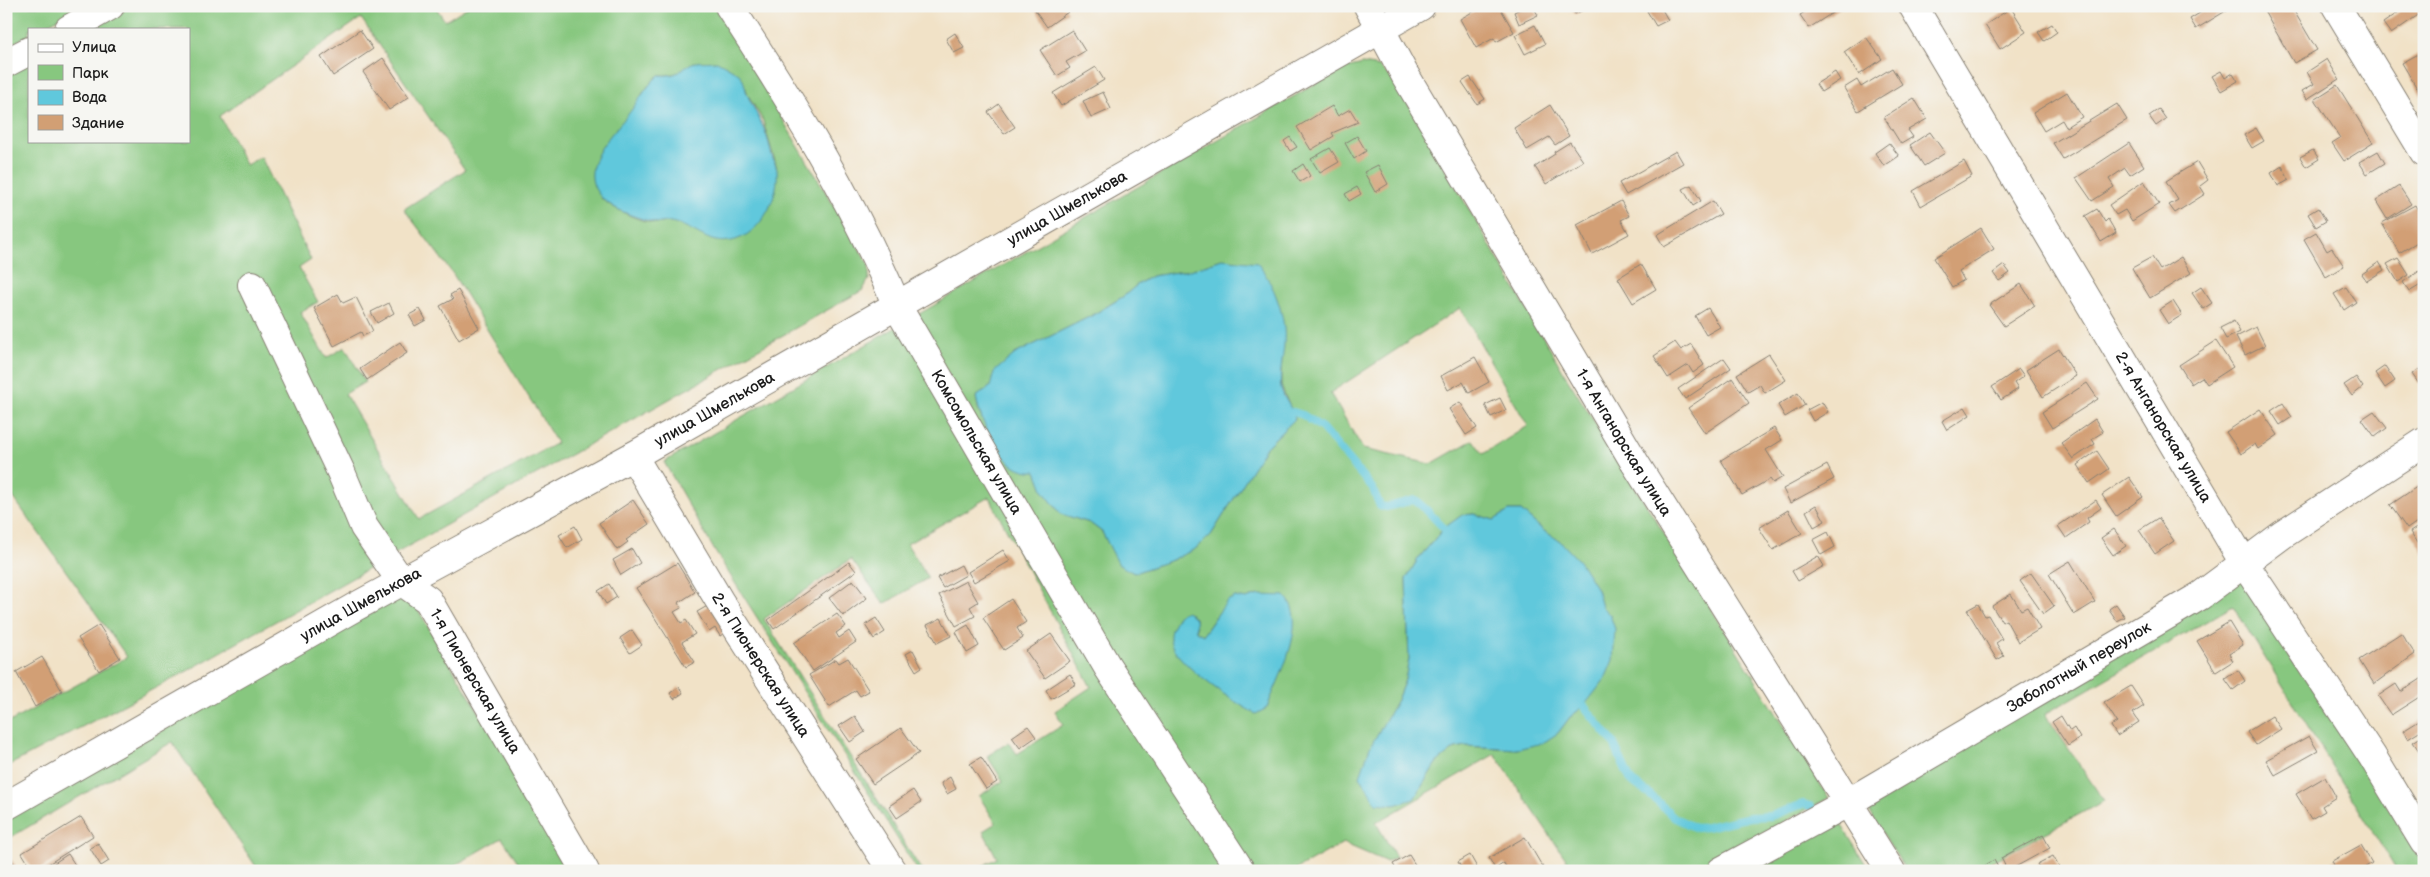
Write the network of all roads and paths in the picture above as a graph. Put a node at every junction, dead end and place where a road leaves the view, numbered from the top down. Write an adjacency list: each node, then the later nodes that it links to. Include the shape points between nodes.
1 (110, 6): 7 (street)
2 (729, 6): 12 (street, Комсомольская улица, via 796,110 876,255)
3 (1421, 6): 6 (street, улица Шмелькова)
4 (1914, 6): 15 (street, 2-я Анганорская улица)
5 (2336, 6): 10 (street)
6 (1374, 18): 12 (street, улица Шмелькова); 17 (street, 1-я Анганорская улица, via 1635,463)
7 (71, 28)
8 (28, 52): 9 (street)
9 (6, 63)
10 (2424, 152)
11 (252, 285): 16 (street, 1-я Пионерская улица, via 364,527)
12 (897, 306): 14 (street, улица Шмелькова); 22 (street, Комсомольская улица, via 1107,666)
13 (2424, 442): 15 (street, Заболотный переулок)
14 (633, 456): 16 (street, улица Шмелькова); 21 (street, 2-я Пионерская улица, via 719,600)
15 (2244, 563): 17 (street, Заболотный переулок, via 2200,596); 19 (street, 2-я Анганорская улица, via 2372,756)
16 (401, 581): 18 (street, улица Шмелькова); 20 (street, 1-я Пионерская улица, via 428,600)
17 (1849, 802): 23 (street, Заболотный переулок); 24 (street, 1-я Анганорская улица)
18 (6, 806)
19 (2424, 842)
20 (585, 871)
21 (892, 871)
22 (1241, 871)
23 (1722, 871)
24 (1891, 871)

